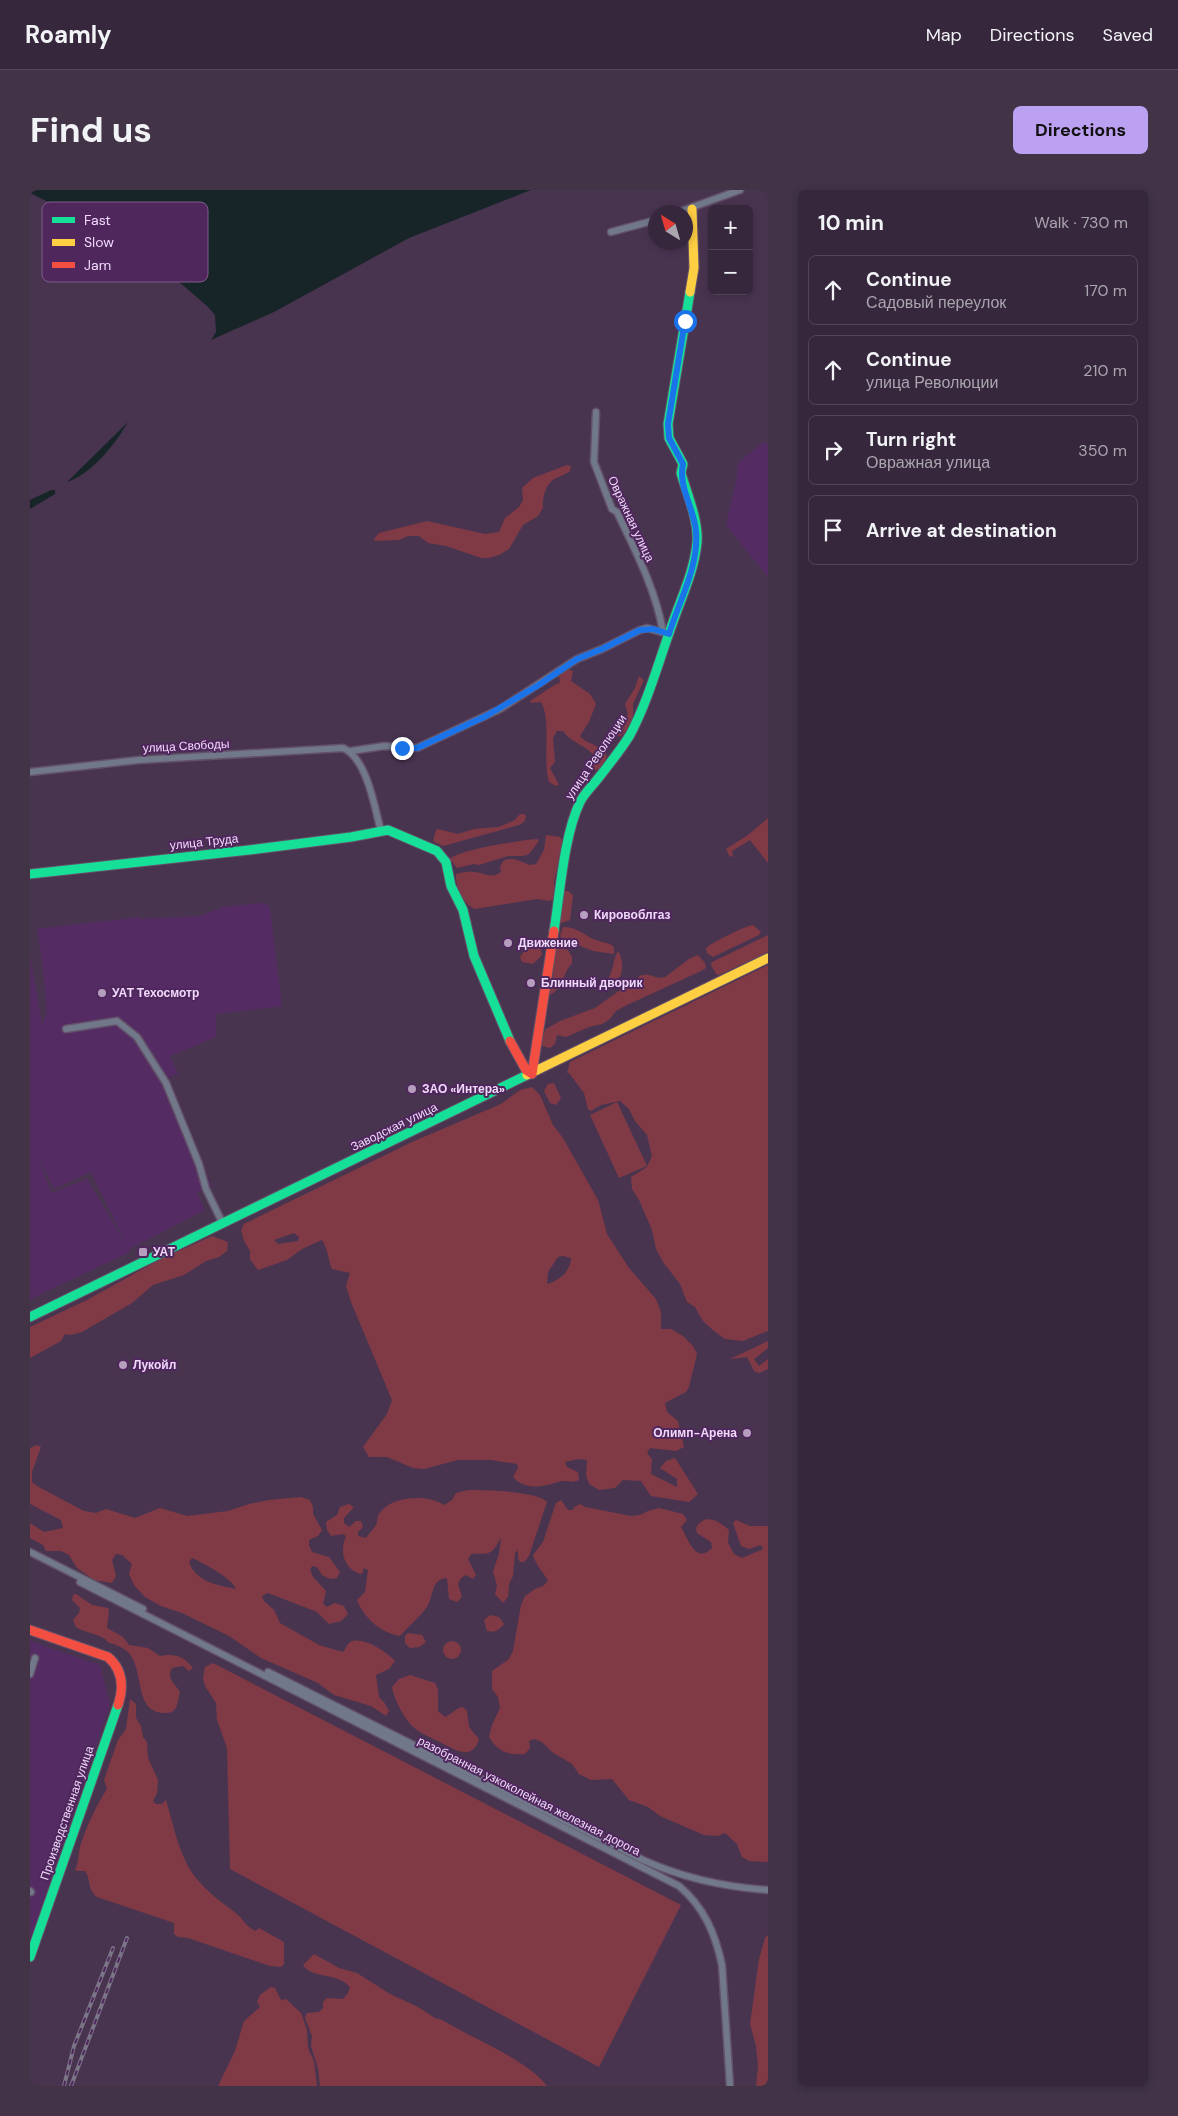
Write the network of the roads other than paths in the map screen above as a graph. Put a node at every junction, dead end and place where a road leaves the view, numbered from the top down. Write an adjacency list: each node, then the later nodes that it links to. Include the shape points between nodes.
1 (740, 190): 2 (street)
2 (693, 209)
3 (648, 222): 4 (street)
4 (611, 232)
5 (693, 238): 7 (street, улица Революции, via 694,268 668,424 669,438 683,464 681,473 696,528 696,542 691,573)
6 (596, 412): 7 (street, Овражная улица, via 594,462 612,508 617,512 639,560)
7 (666, 633): 8 (street, via 647,628 640,630 582,657 500,709 417,748 384,746); 14 (street, улица Революции, via 651,688 629,736 581,800 571,824)
8 (352, 751): 9 (street, улица Свободы, via 343,748 138,760); 10 (street, via 368,784)
9 (30, 772)
10 (381, 832): 11 (street, улица Труда); 14 (street, via 388,830 438,851 446,862 451,886 464,910 466,928 484,982 517,1056)
11 (30, 874)
12 (768, 958): 14 (street, Заводская улица)
13 (66, 1029): 15 (street, via 118,1021 137,1037 172,1096)
14 (532, 1074): 15 (street, Заводская улица)
15 (223, 1224): 16 (street, Заводская улица)
16 (30, 1317)
17 (30, 1552): 19 (street)
18 (80, 1582): 21 (street, разобранная узкоколейная железная дорога)
19 (123, 1599): 21 (street, разобранная узкоколейная железная дорога); 24 (street, via 642,1860 707,1883)
20 (30, 1630): 25 (street, Производственная улица, via 108,1657 118,1666 122,1677 120,1699)
21 (177, 1631): 26 (street, разобранная узкоколейная железная дорога, via 679,1886 689,1894 710,1924 722,1965)
22 (36, 1658): 23 (street)
23 (30, 1674)
24 (768, 1890)
25 (30, 1957)
26 (730, 2086)

